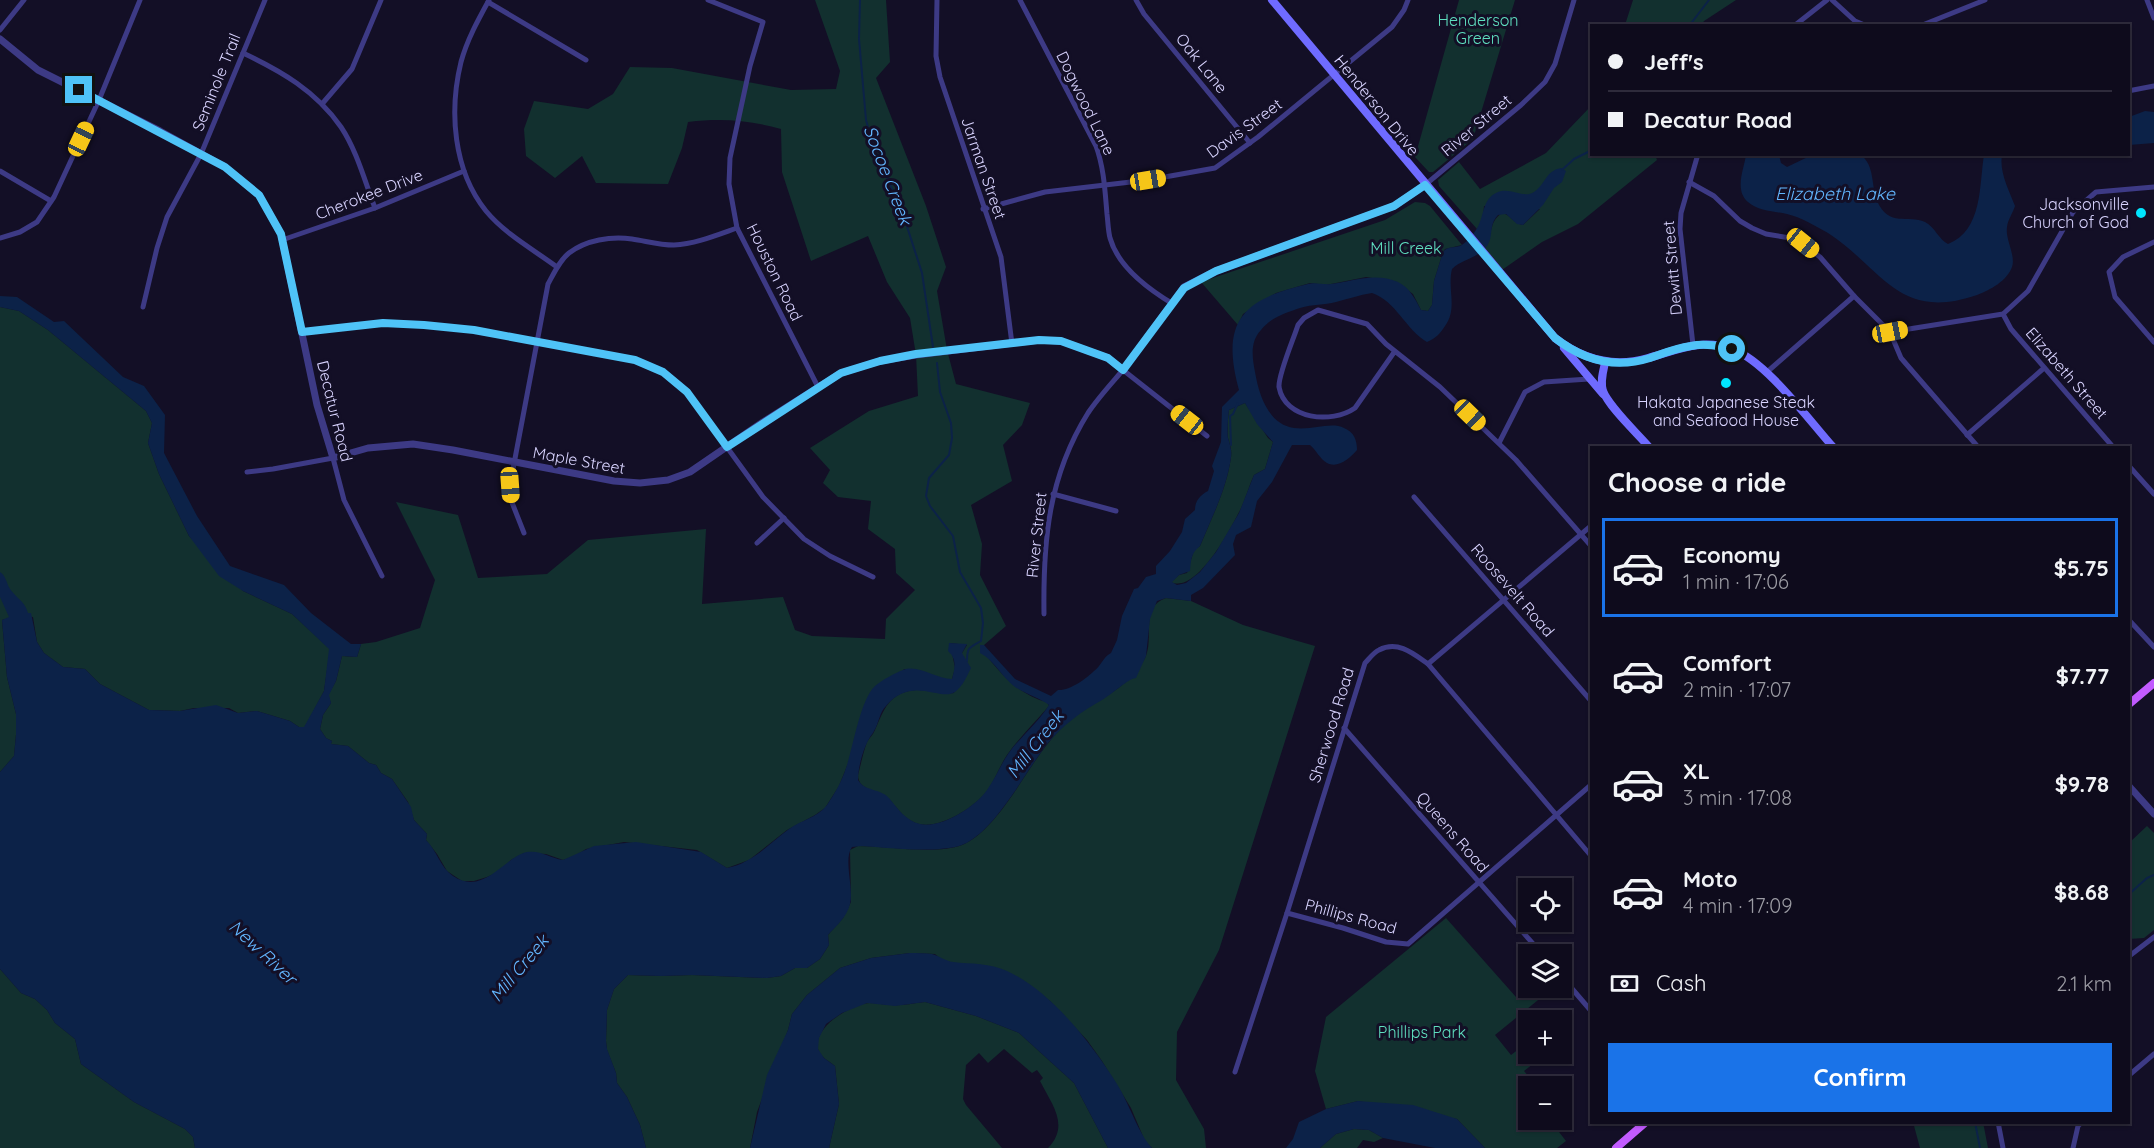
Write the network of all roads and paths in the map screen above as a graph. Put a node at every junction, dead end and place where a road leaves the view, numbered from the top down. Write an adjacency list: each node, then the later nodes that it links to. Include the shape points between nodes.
1 (24, 0): 21 (street)
2 (140, 0): 28 (street)
3 (265, 0): 23 (street, Seminole Trail)
4 (381, 0): 29 (street, via 352,69)
5 (708, 0): 42 (street, Houston Road, via 763,22 730,158 729,184)
6 (937, 0): 41 (street, Jarman Street, via 936,56 940,77)
7 (1020, 0): 37 (street, Dogwood Lane, via 1096,146)
8 (1136, 0): 30 (street, Oak Lane)
9 (1272, 0): 25 (main road, Henderson Drive)
10 (1408, 0): 25 (street, Davis Street, via 1392,27)
11 (1574, 0): 36 (street, River Street, via 1555,64 1545,82)
12 (1827, 0): 18 (street)
13 (1832, 0): 19 (street)
14 (1985, 0): 20 (street)
15 (2147, 0): 17 (street)
16 (489, 1): 24 (street); 34 (street, via 461,61 455,94 455,127)
17 (2154, 18)
18 (1797, 24)
19 (1862, 24)
20 (1925, 24)
21 (0, 30)
22 (0, 39): 28 (street, Decatur Road, via 38,70)
23 (243, 53): 29 (street, via 292,78); 31 (street, Seminole Trail)
24 (586, 60)
25 (1335, 75): 30 (street, Davis Street); 36 (main road, Henderson Drive)
26 (2154, 86): 27 (street)
27 (2130, 91)
28 (99, 100): 31 (street, Decatur Road); 39 (street)
29 (322, 104): 40 (street, via 341,127)
30 (1250, 143): 37 (street, Davis Street, via 1224,163 1207,170)
31 (201, 154): 44 (street, Decatur Road, via 225,167 259,195); 49 (street, Seminole Trail, via 167,217)
32 (1697, 156): 35 (street, Dewitt Street)
33 (0, 171): 39 (street)
34 (464, 171): 40 (street, Cherokee Drive); 46 (street, via 487,212)
35 (1689, 182): 47 (street, via 1714,196 1752,228 1803,243 1820,256); 57 (street, Dewitt Street, via 1680,229)
36 (1425, 185): 48 (street, River Street, via 1394,206 1216,271 1184,288); 53 (main road, Henderson Drive)
37 (1104, 186): 41 (street, Davis Street, via 1045,192); 48 (street, Dogwood Lane, via 1110,237 1117,252 1130,271)
38 (2154, 187): 50 (street, via 2096,192 2073,212 2028,291)
39 (51, 201): 43 (street, via 38,222)
40 (375, 208): 44 (street, Cherokee Drive)
41 (983, 209): 56 (street, Jarman Street, via 1001,257)
42 (737, 228): 46 (street, via 702,240 674,244 608,238 594,241 570,253); 64 (street, Houston Road)
43 (0, 238)
44 (282, 240): 51 (street, Decatur Road)
45 (2154, 242): 55 (street, via 2123,257 2109,272 2115,297)
46 (557, 267): 54 (street, via 548,284)
47 (1854, 296): 52 (street); 62 (street)
48 (1173, 304): 61 (street, River Street)
49 (143, 307)
50 (2003, 314): 52 (street); 60 (street, Elizabeth Street)
51 (302, 332): 54 (street, via 383,323 474,330); 74 (street, Decatur Road)
52 (1890, 332): 66 (street, via 1901,358)
53 (1555, 338): 59 (main road, Henderson Drive, via 1586,358); 63 (main road, Henderson Drive)
54 (537, 342): 73 (street, via 635,360 663,372 687,392); 75 (street)
55 (2154, 342)
56 (1012, 344): 61 (street, Maple Street, via 1061,341 1108,358); 64 (street, Maple Street, via 880,361 841,373)
57 (1693, 345): 59 (main road, via 1633,362); 62 (main road, via 1732,349 1753,359)
58 (1395, 351): 58 (street, via 1367,324 1329,312 1312,312 1298,325 1288,352 1279,384 1283,399 1313,418 1350,412); 68 (street)
59 (1605, 363): 65 (main road, Henderson Drive, via 1603,390)
60 (2044, 368): 66 (street); 72 (street, Elizabeth Street)
61 (1123, 370): 67 (street, Maple Street); 78 (street, River Street, via 1088,413 1064,459)
62 (1767, 372): 70 (main road)
63 (1589, 379): 65 (main road, Henderson Drive); 68 (street, via 1544,382 1525,392)
64 (818, 387): 73 (street, Maple Street)
65 (1610, 402): 69 (main road, Henderson Drive)
66 (1967, 435): 71 (street)
67 (1207, 436)
68 (1499, 443): 85 (street)
69 (1648, 446)
70 (1832, 446)
71 (1977, 446)
72 (2112, 446)
73 (727, 447): 75 (street, Maple Street, via 690,472 668,480 640,483); 82 (street, via 763,497)
74 (333, 458): 75 (street, Maple Street, via 368,448 413,444); 77 (street, Maple Street); 88 (street, Decatur Road, via 344,500)
75 (514, 462): 84 (street, via 511,500)
76 (2130, 467): 79 (street)
77 (247, 472)
78 (1053, 494): 81 (street); 91 (street, River Street, via 1043,566)
79 (2154, 494)
80 (1414, 496): 90 (street, Roosevelt Road)
81 (1116, 511)
82 (784, 518): 86 (street); 89 (street, via 804,539)
83 (1590, 526): 85 (street)
84 (524, 533)
85 (1580, 534): 87 (street); 90 (street)
86 (757, 543)
87 (1590, 545)
88 (382, 576)
89 (873, 578)
90 (1504, 600): 94 (street); 96 (street, Roosevelt Road)
91 (1044, 614)
92 (2130, 621): 93 (street)
93 (2154, 647)
94 (1428, 664): 98 (street, Sherwood Road, via 1409,650 1380,649 1365,663); 102 (street, Sherwood Road)
95 (2154, 683): 97 (main road)
96 (1590, 700)
97 (2130, 703)
98 (1344, 728): 104 (street, Queens Road); 105 (street, Sherwood Road)
99 (1590, 786): 102 (street)
100 (2130, 787): 101 (street)
101 (2154, 814)
102 (1556, 816): 103 (street, Sherwood Road); 104 (street)
103 (1590, 855)
104 (1480, 882): 105 (street, Phillips Road, via 1408,944 1386,942); 107 (street, Queens Road)
105 (1287, 914): 112 (street, Sherwood Road)
106 (2154, 937): 108 (street)
107 (1533, 944)
108 (2130, 955)
109 (1572, 989): 110 (street)
110 (1590, 1010)
111 (2154, 1054): 113 (street)
112 (1235, 1072)
113 (2130, 1074)
114 (1644, 1124): 117 (main road)
115 (1998, 1124): 118 (street)
116 (2080, 1124): 119 (street)
117 (1616, 1148)
118 (2003, 1148)
119 (2073, 1148)

